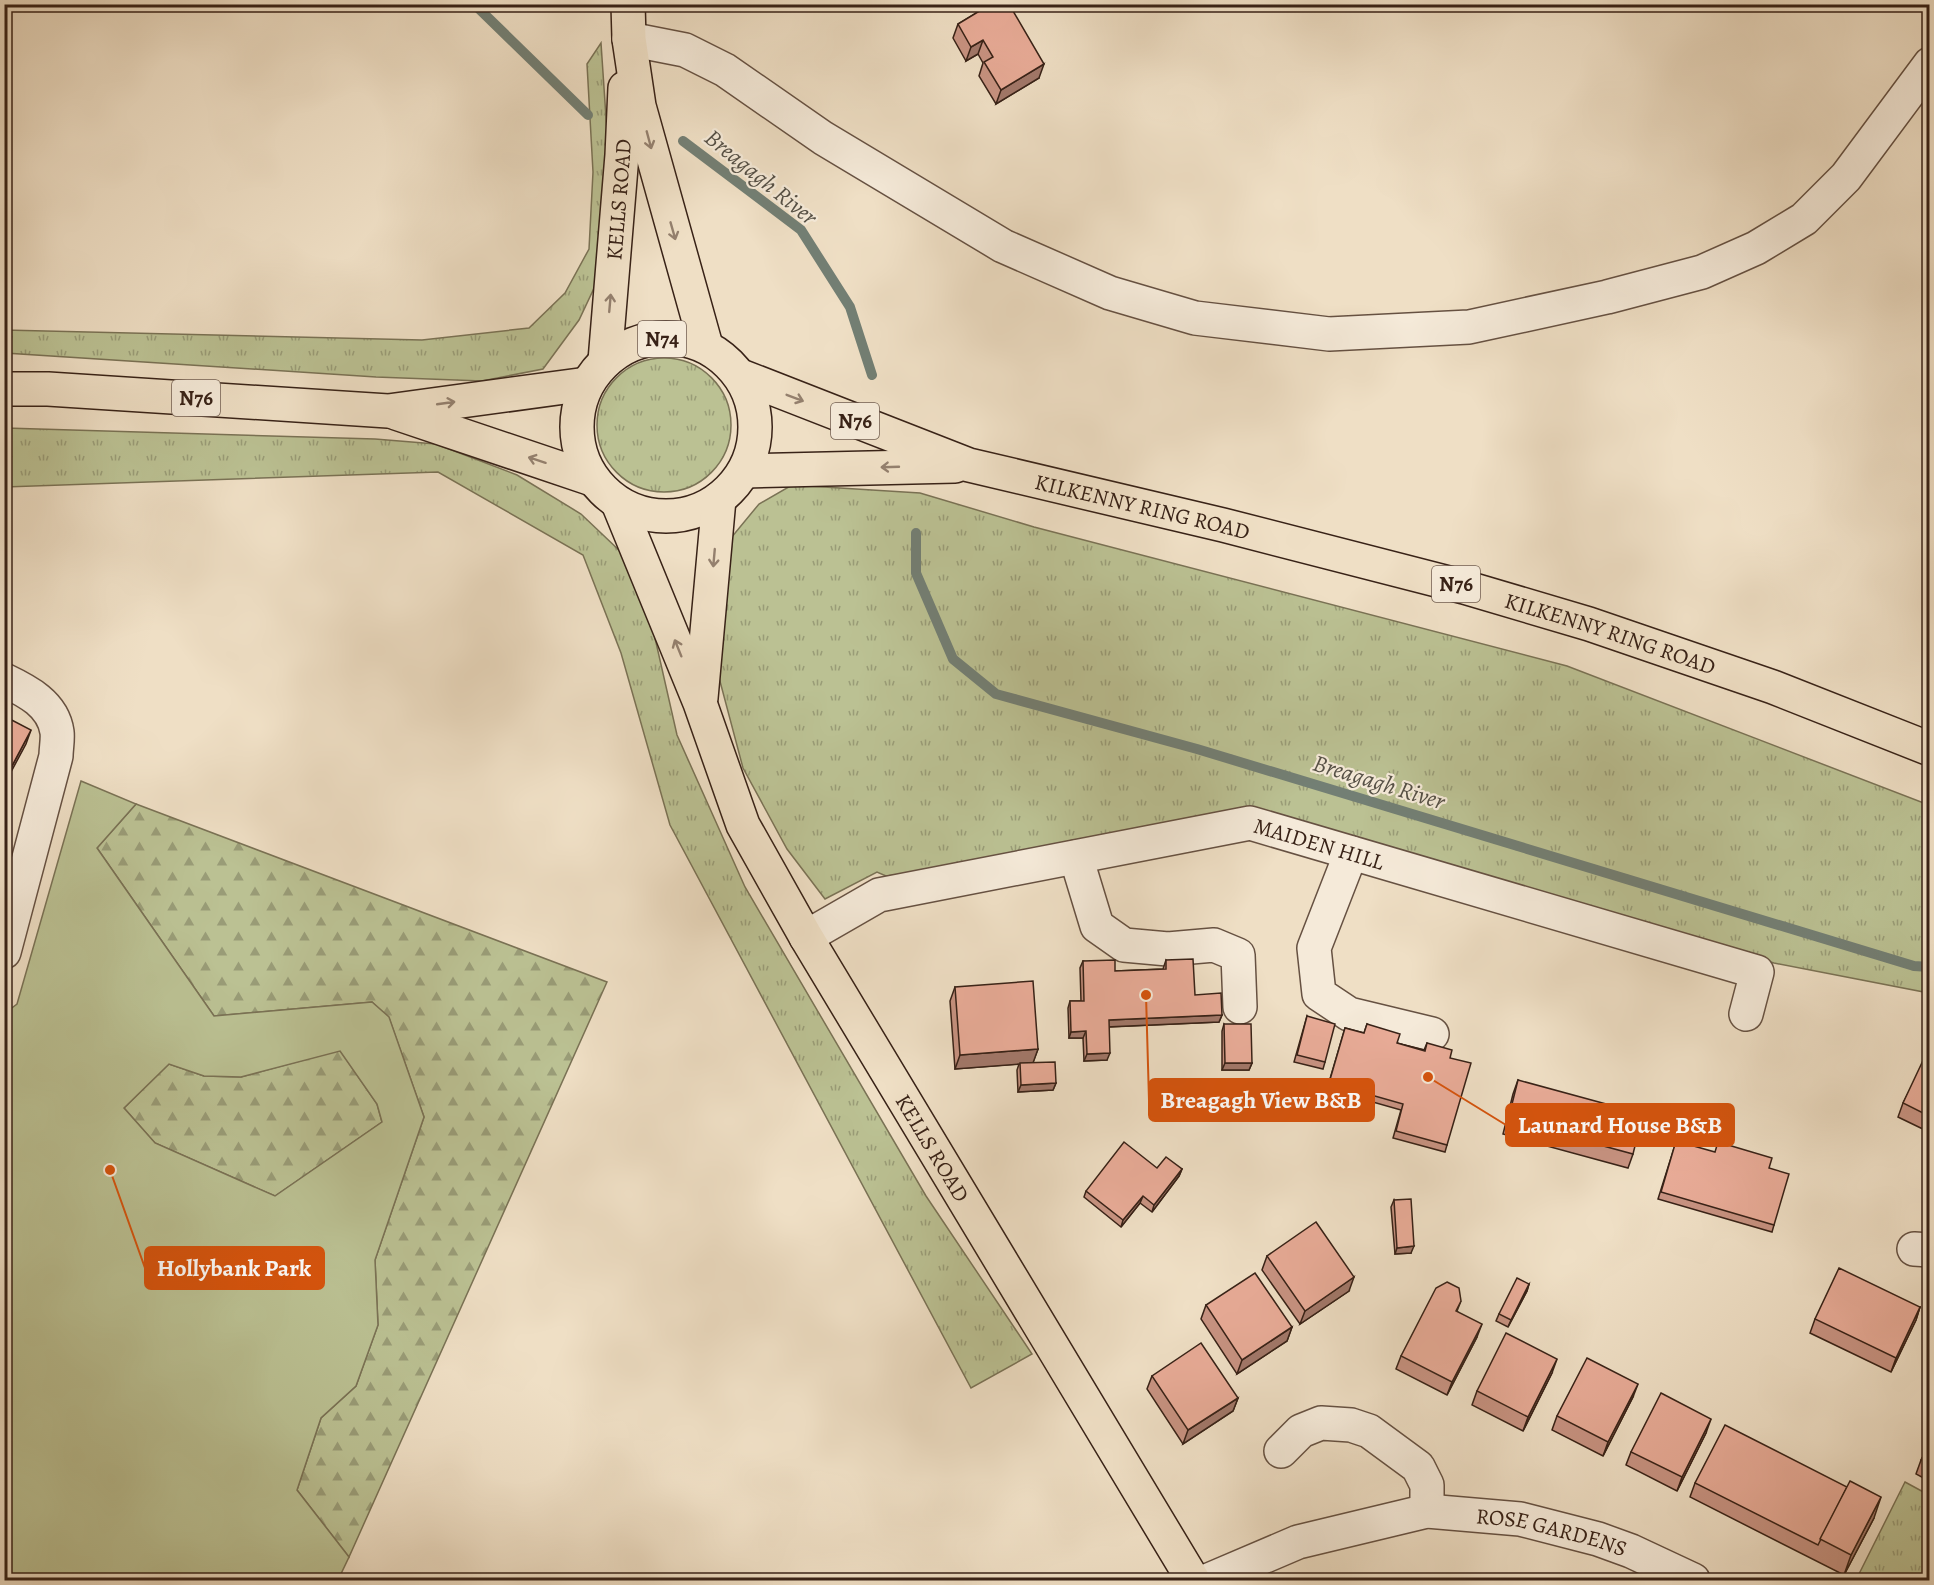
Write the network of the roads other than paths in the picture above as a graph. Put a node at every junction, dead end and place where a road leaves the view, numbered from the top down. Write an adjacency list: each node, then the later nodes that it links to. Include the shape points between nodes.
1 (628, 4): 2 (main road, KELLS ROAD)
2 (629, 39): 3 (street, via 685,50 725,70 824,138 1003,246 1110,293 1195,318 1329,334 1469,327 1702,272 1756,248 1804,219 1846,177); 4 (main road, KELLS ROAD)
3 (1929, 63)
4 (631, 106): 5 (main road, KELLS ROAD, one-way to 5, via 658,174); 6 (main road, KELLS ROAD, one-way to 4)
5 (706, 346): 6 (main road, N74, via 669,337 631,344); 7 (main road, N74)
6 (596, 372): 9 (main road, N76, one-way to 6); 12 (main road, N74, via 577,415 576,431)
7 (741, 376): 10 (main road, KILKENNY RING ROAD / N76, one-way to 10); 11 (main road, N74, via 756,422 754,445)
8 (4, 389): 9 (main road, N76)
9 (388, 411): 12 (main road, N76, one-way to 9)
10 (969, 465): 11 (main road, KILKENNY RING ROAD / N76, one-way to 11); 17 (main road, KILKENNY RING ROAD / N76, via 1223,525 1498,597 1656,645)
11 (745, 471): 13 (main road, N74)
12 (592, 479): 14 (main road, N74)
13 (719, 499): 14 (main road, N74, via 689,514 655,516); 16 (main road, KELLS ROAD, one-way to 16)
14 (618, 503): 16 (main road, KELLS ROAD, one-way to 14)
15 (4, 680): 21 (street, via 28,692 48,709 57,732 56,756)
16 (700, 703): 20 (main road, KELLS ROAD, via 743,825)
17 (1929, 749)
18 (1351, 853): 19 (street, MAIDEN HILL, via 1250,823); 23 (street, MAIDEN HILL, via 1757,972); 24 (street, via 1314,948 1319,994 1349,1014)
19 (1076, 857): 20 (street, MAIDEN HILL, via 879,895); 22 (street, via 1097,926 1124,945 1168,949 1214,945 1238,956)
20 (806, 937): 28 (main road, KELLS ROAD)
21 (4, 952)
22 (1240, 1007)
23 (1746, 1014)
24 (1432, 1034)
25 (1281, 1451): 26 (street, via 1301,1431 1321,1423 1369,1431 1418,1467 1427,1485)
26 (1427, 1511): 27 (street, ROSE GARDENS, via 1520,1519 1598,1539); 29 (street, ROSE GARDENS, via 1298,1542)
27 (1682, 1575)
28 (1193, 1581)
29 (1209, 1581)

